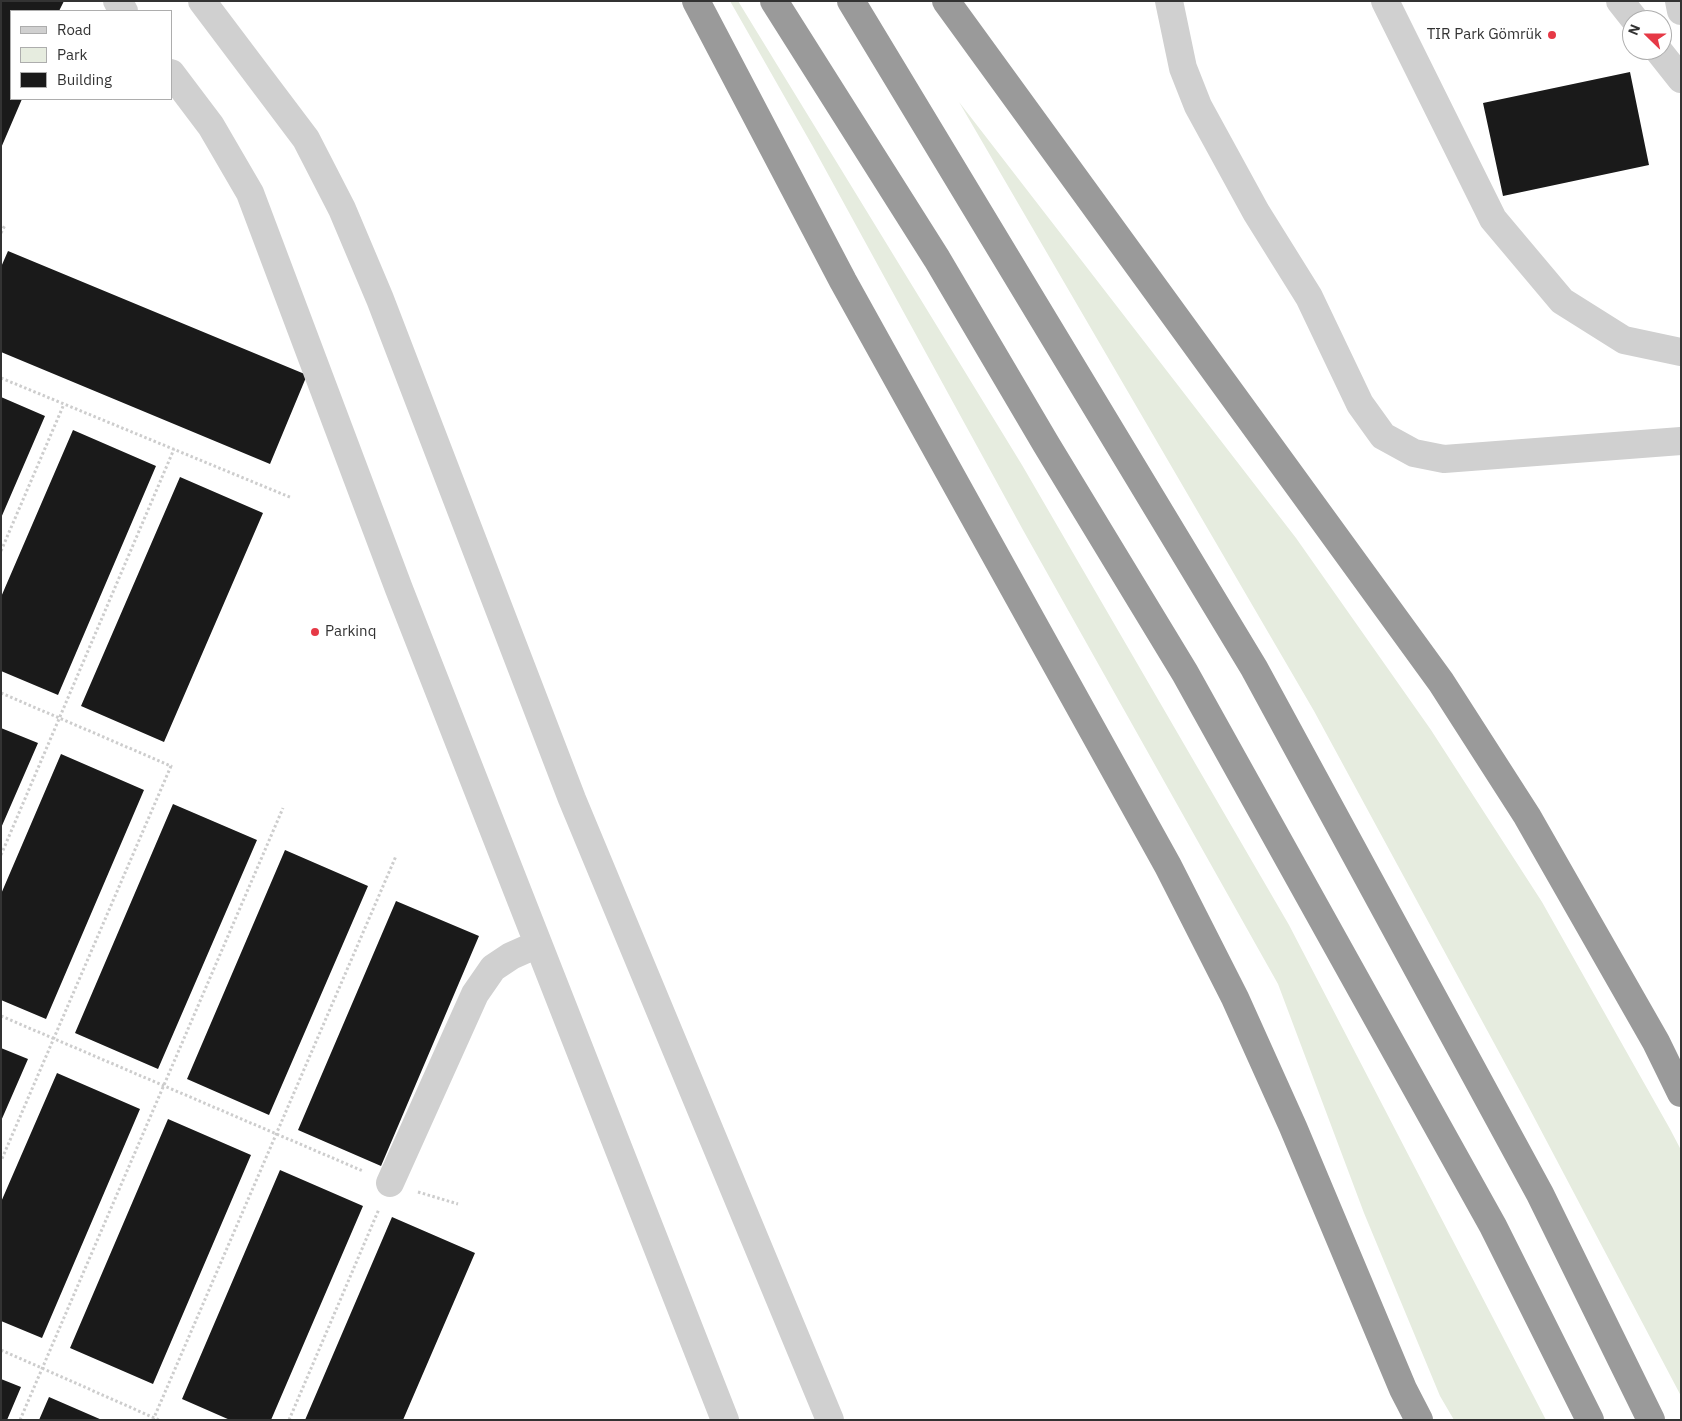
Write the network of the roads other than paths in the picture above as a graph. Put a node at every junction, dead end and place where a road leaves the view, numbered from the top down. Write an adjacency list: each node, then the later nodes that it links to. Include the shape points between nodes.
1 (202, 1): 22 (street, via 306,139 342,209 380,298 572,799)
2 (696, 1): 23 (highway, via 843,280 1181,892 1270,1075 1388,1355)
3 (774, 1): 20 (highway, via 937,259 1185,673 1493,1226)
4 (851, 1): 24 (highway, via 1254,668 1540,1194)
5 (946, 1): 16 (highway, via 1441,682 1527,816)
6 (1169, 1): 14 (street, via 1183,68 1198,106 1256,212 1309,297 1360,404 1383,436 1414,453 1444,459)
7 (1385, 1): 13 (street, via 1499,227 1562,301 1624,340)
8 (1679, 1): 9 (street)
9 (1681, 11)
10 (1666, 60): 12 (street)
11 (172, 74): 15 (street, via 211,126 250,193 399,589)
12 (1681, 79)
13 (1681, 352)
14 (1681, 441)
15 (538, 944): 19 (street, via 493,968 474,994); 21 (street)
16 (1656, 1042): 17 (highway); 18 (highway)
17 (1681, 1080)
18 (1681, 1093)
19 (390, 1183)
20 (1586, 1412)
21 (725, 1420)
22 (830, 1420)
23 (1419, 1420)
24 (1651, 1420)

